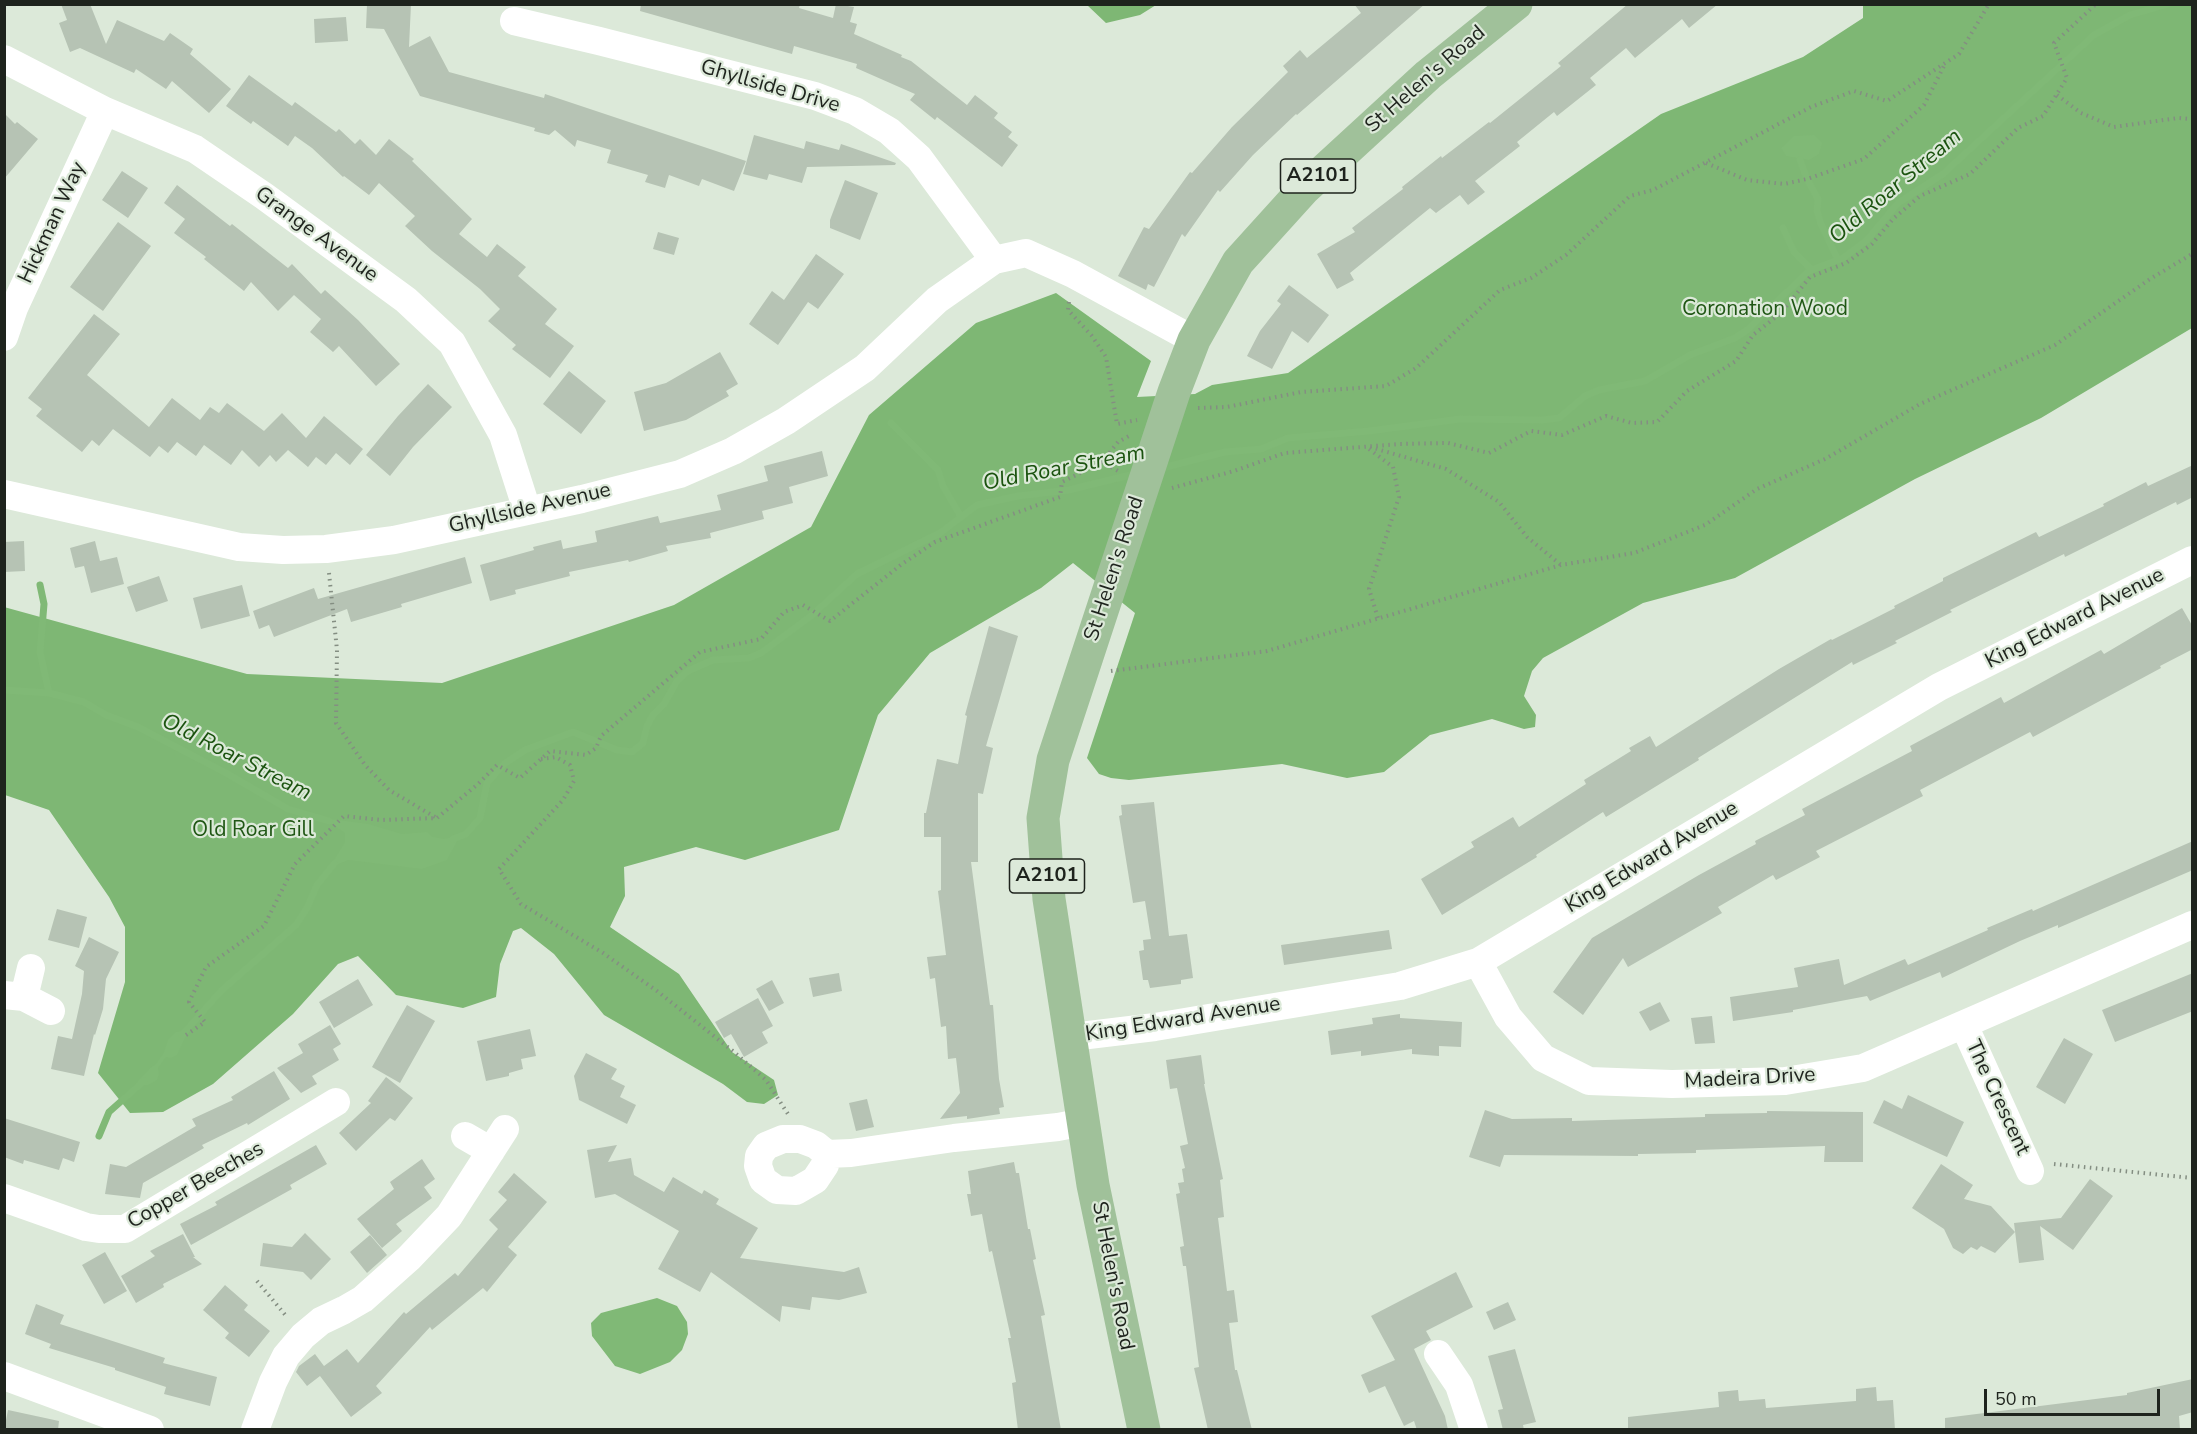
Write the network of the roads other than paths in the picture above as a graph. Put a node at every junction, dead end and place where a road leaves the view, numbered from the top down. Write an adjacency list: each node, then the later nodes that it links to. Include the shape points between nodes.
1 (1516, 4): 7 (main road, St Helen's Road / A2101, via 1428,75 1305,188 1238,262)
2 (514, 21): 5 (street, Ghyllside Drive, via 814,96 855,111 889,131 919,158)
3 (4, 59): 4 (street, Grange Avenue)
4 (105, 111): 6 (street, Hickman Way); 9 (street, Grange Avenue, via 205,156 406,300 452,343 503,435)
5 (994, 260): 7 (street, via 1026,253); 9 (street, Ghyllside Avenue, via 937,300 865,368 733,451 680,474)
6 (4, 337)
7 (1194, 340): 17 (main road, St Helen's Road / A2101, via 1182,400 1114,574 1080,675 1053,760 1042,818 1049,900)
8 (4, 494): 9 (street, Ghyllside Avenue, via 238,547 283,550 394,540)
9 (526, 510)
10 (2193, 560): 12 (street, King Edward Avenue, via 1939,687)
11 (2193, 925): 16 (street, Madeira Drive)
12 (1478, 962): 16 (street, Madeira Drive, via 1508,1017 1543,1058 1589,1081 1785,1081 1863,1068); 17 (street, King Edward Avenue, via 1400,986)
13 (31, 968): 14 (street)
14 (14, 996): 15 (street)
15 (51, 1011)
16 (1964, 1025): 22 (street, The Crescent)
17 (1072, 1037): 19 (main road, St Helen's Road / A2101)
18 (325, 1118): 23 (street, Copper Beeches, via 125,1229 86,1227)
19 (1084, 1122): 21 (street); 28 (main road, St Helen's Road / A2101)
20 (465, 1136): 27 (street, via 498,1140 449,1216 363,1299 321,1321 303,1336 286,1356)
21 (827, 1154)
22 (2027, 1164)
23 (4, 1198)
24 (1438, 1354): 29 (street, via 1459,1385)
25 (4, 1376): 26 (street)
26 (150, 1430)
27 (255, 1430)
28 (1144, 1430)
29 (1474, 1430)

